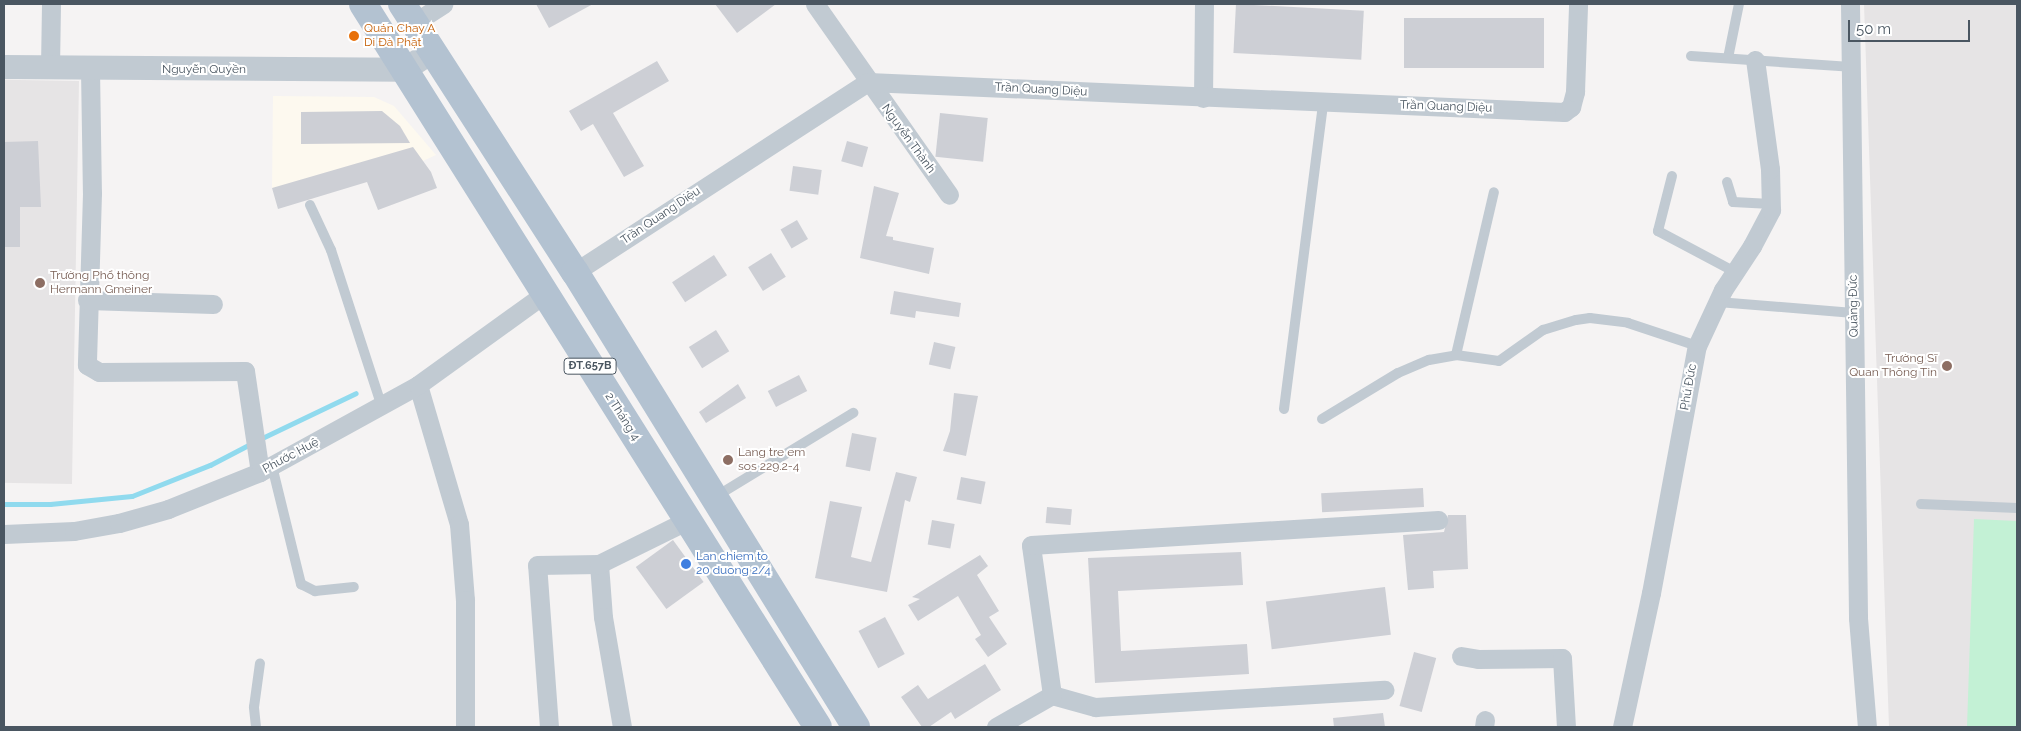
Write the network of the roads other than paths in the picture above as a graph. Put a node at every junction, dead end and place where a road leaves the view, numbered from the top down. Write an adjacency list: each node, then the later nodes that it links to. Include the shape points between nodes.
1 (51, 4): 16 (street)
2 (363, 4): 18 (main road, 2 Tháng 4 / ĐT.657B)
3 (443, 4): 9 (street)
4 (815, 4): 19 (street, Nguyễn Thành)
5 (1204, 4): 20 (street)
6 (1578, 4): 21 (street, Trần Quang Diệu, via 1575,92 1571,107 1564,112)
7 (1739, 4): 12 (lane)
8 (1850, 4): 15 (street, Quảng Đức)
9 (408, 14): 10 (main road, ĐT.657B)
10 (432, 52): 18 (street); 28 (main road, ĐT.657B)
11 (1691, 56): 12 (lane)
12 (1728, 58): 13 (lane)
13 (1755, 60): 15 (lane); 26 (street, Phú Đức, via 1770,169)
14 (4, 67): 16 (street, Nguyễn Quyền)
15 (1851, 67): 34 (street, Quảng Đức)
16 (50, 68): 17 (street, Nguyễn Quyền)
17 (90, 69): 18 (street, Nguyễn Quyền); 31 (street, via 92,193)
18 (404, 70): 30 (main road, 2 Tháng 4 / ĐT.657B)
19 (868, 82): 20 (street, Trần Quang Diệu); 25 (street, Nguyễn Thành); 28 (street, Trần Quang Diệu)
20 (1202, 98): 21 (street, Trần Quang Diệu)
21 (1323, 103): 39 (lane)
22 (1672, 176): 29 (lane, via 1658,231)
23 (1728, 182): 26 (lane, via 1732,202)
24 (1494, 192): 36 (lane)
25 (949, 195)
26 (1771, 204): 29 (street, Phú Đức)
27 (310, 205): 38 (lane, via 331,250)
28 (575, 272): 43 (main road, ĐT.657B)
29 (1736, 272): 32 (street, Phú Đức)
30 (544, 294): 37 (street, Phước Huệ); 46 (main road, 2 Tháng 4 / ĐT.657B)
31 (87, 300): 33 (street); 42 (street, via 86,358 91,371 245,371)
32 (1718, 302): 34 (lane); 35 (street, Phú Đức)
33 (213, 304)
34 (1854, 313): 64 (street, Quảng Đức, via 1858,618)
35 (1696, 346): 36 (lane, via 1628,324 1590,318 1543,330 1499,361); 63 (street, Phú Đức, via 1651,593)
36 (1456, 355): 41 (lane, via 1429,360 1398,373)
37 (418, 385): 38 (street, Phước Huệ); 56 (street, via 459,524 465,600)
38 (382, 408): 42 (street, Phước Huệ)
39 (1284, 409)
40 (853, 413): 43 (lane)
41 (1322, 419)
42 (266, 469): 48 (street, Phước Huệ, via 168,509 118,523 74,531); 50 (lane, via 301,584 315,591)
43 (714, 498): 60 (main road, ĐT.657B)
44 (1921, 504): 45 (lane)
45 (2017, 508)
46 (688, 520): 49 (street); 59 (main road, 2 Tháng 4 / ĐT.657B)
47 (1438, 520): 54 (street, via 1031,545)
48 (4, 534)
49 (599, 564): 57 (street, via 537,565); 58 (street, via 603,617)
50 (354, 586)
51 (1461, 656): 62 (street, via 1478,660 1562,658)
52 (260, 663): 55 (lane, via 254,707)
53 (1385, 690): 54 (street, via 1095,707)
54 (1052, 695): 61 (street)
55 (256, 727)
56 (465, 727)
57 (549, 727)
58 (622, 727)
59 (818, 727)
60 (856, 727)
61 (996, 727)
62 (1566, 727)
63 (1622, 727)
64 (1867, 727)

